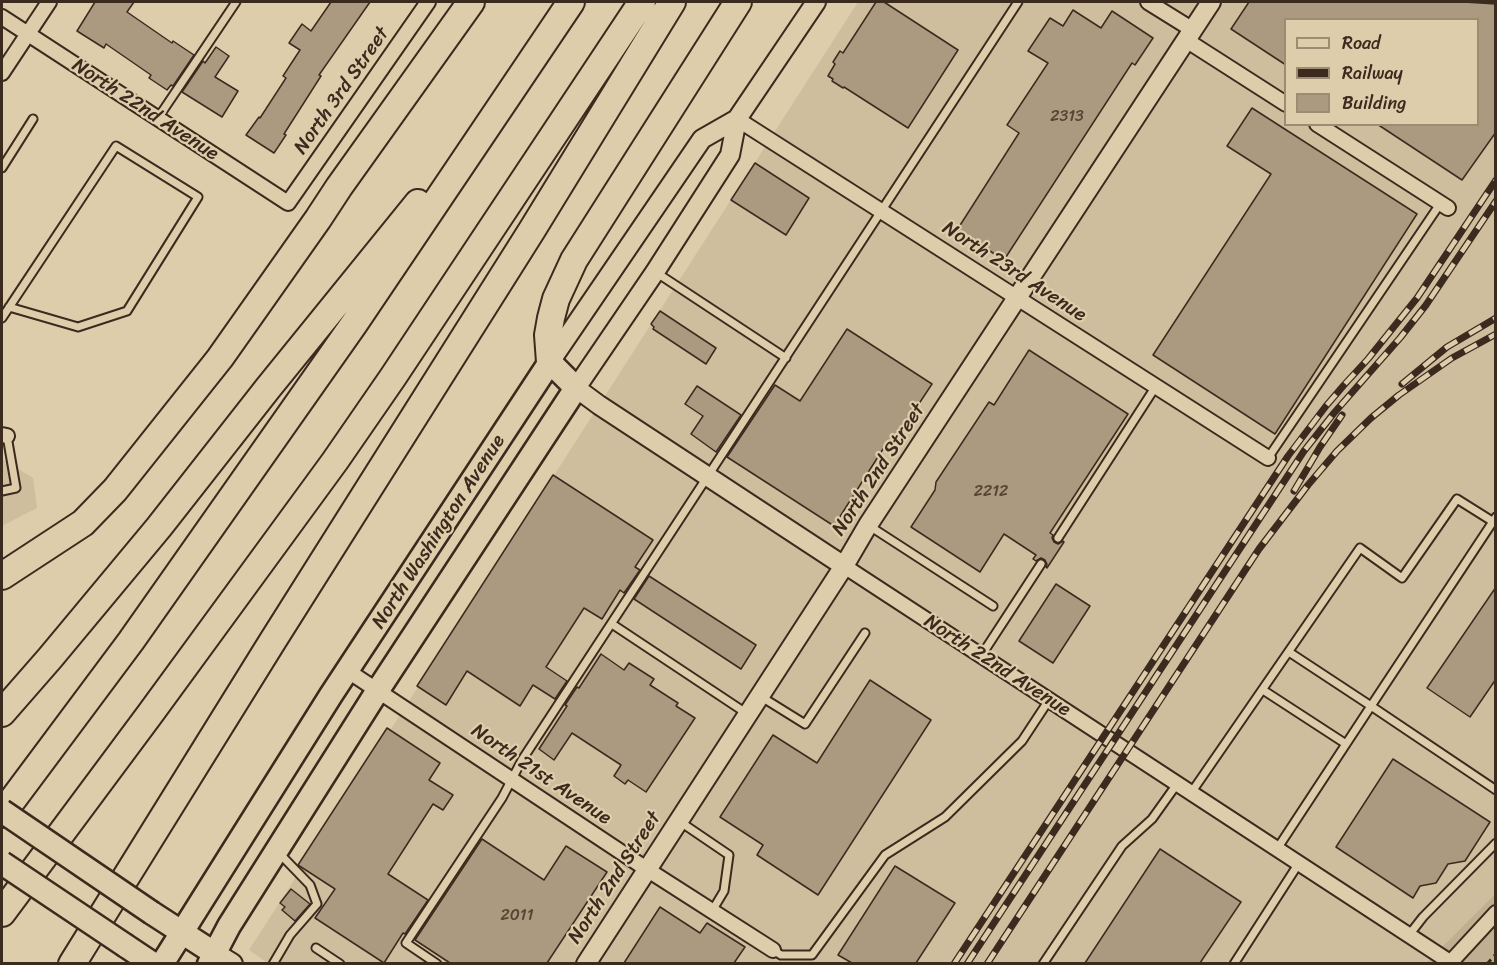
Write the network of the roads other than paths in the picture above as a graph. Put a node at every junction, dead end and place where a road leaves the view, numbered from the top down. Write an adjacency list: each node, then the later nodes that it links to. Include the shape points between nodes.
1 (49, 2): 14 (street)
2 (236, 2): 19 (lane)
3 (428, 2): 24 (street, North 3rd Street)
4 (471, 2): 38 (highway, via 220,358)
5 (571, 2): 16 (highway)
6 (642, 2): 74 (highway, via 335,461)
7 (672, 2): 80 (highway)
8 (738, 2): 32 (highway, via 569,271 551,318)
9 (816, 2): 21 (street, North Washington Avenue)
10 (1018, 2): 26 (lane)
11 (1149, 2): 15 (street)
12 (1211, 2): 15 (street, North 2nd Street)
13 (2, 17): 14 (street, North 22nd Avenue)
14 (28, 34): 17 (street); 19 (street, North 22nd Avenue)
15 (1190, 35): 18 (street); 28 (street, North 2nd Street)
16 (525, 70): 58 (highway, via 159,528); 65 (highway, via 347,334 131,641)
17 (2, 73)
18 (1284, 103)
19 (158, 118): 24 (street, North 22nd Avenue)
20 (33, 119): 23 (lane)
21 (737, 119): 26 (street, North 23rd Avenue); 27 (street, North Washington Avenue, via 730,155); 32 (street, North Washington Avenue, via 702,139)
22 (1320, 126): 25 (street)
23 (2, 168)
24 (288, 203)
25 (1444, 206): 36 (lane)
26 (882, 211): 28 (street, North 23rd Avenue); 31 (lane)
27 (655, 272): 31 (lane); 34 (street, North Washington Avenue)
28 (1018, 297): 33 (street, North 23rd Avenue); 41 (street, North 2nd Street)
29 (9, 307): 29 (lane, via 116,146 198,197 127,311 78,327); 30 (lane)
30 (2, 318)
31 (786, 358): 37 (lane)
32 (550, 362): 34 (main road, North 22nd Avenue); 52 (main road, North Washington Avenue)
33 (1156, 386): 36 (street, North 23rd Avenue); 42 (lane)
34 (576, 388): 37 (street, North 22nd Avenue); 53 (main road, North Washington Avenue)
35 (4, 435): 39 (lane, via 16,488)
36 (1268, 458)
37 (708, 477): 45 (street, North 22nd Avenue); 48 (lane)
38 (115, 490): 43 (highway); 46 (highway, via 83,523)
39 (2, 491)
40 (1494, 519): 50 (lane, via 1457,499 1402,578 1360,548); 57 (lane)
41 (868, 525): 45 (street, North 2nd Street); 47 (lane)
42 (1058, 538)
43 (2, 560)
44 (1041, 564): 51 (lane)
45 (844, 566): 51 (street, North 22nd Avenue); 55 (street, North 2nd Street)
46 (2, 576)
47 (993, 606)
48 (612, 624): 59 (lane); 61 (lane)
49 (865, 633): 55 (lane, via 805,724)
50 (1289, 652): 54 (lane); 57 (lane)
51 (981, 656): 56 (street, North 22nd Avenue)
52 (348, 670): 53 (street, North 21st Avenue); 79 (main road, North Washington Avenue, via 306,735)
53 (378, 690): 61 (street, North 21st Avenue); 69 (main road, North Washington Avenue)
54 (1263, 690): 60 (lane); 64 (lane)
55 (760, 696): 59 (street, North 2nd Street)
56 (1049, 700): 62 (street, North 22nd Avenue); 78 (lane, via 1022,741 945,817 885,855 812,955 782,955)
57 (1371, 706): 60 (lane); 63 (lane)
58 (2, 713)
59 (748, 714): 66 (street, North 2nd Street)
60 (1346, 744): 68 (lane)
61 (512, 779): 72 (street, North 21st Avenue); 85 (lane, via 406,944)
62 (1177, 784): 64 (street, North 22nd Avenue); 87 (lane, via 1152,819 1122,846)
63 (1496, 790)
64 (1191, 793): 68 (street, North 22nd Avenue)
65 (2, 812): 79 (main road, bridge)
66 (679, 821): 72 (street, North 2nd Street); 73 (lane, via 729,855 724,891)
67 (1496, 843): 76 (lane)
68 (1277, 849): 70 (street, North 22nd Avenue)
69 (277, 850): 79 (main road, North Washington Avenue, via 229,926); 83 (lane, via 310,885 317,904 290,935)
70 (1299, 863): 76 (street, North 22nd Avenue); 88 (lane)
71 (2, 864): 81 (main road, bridge)
72 (648, 870): 73 (street, North 21st Avenue); 86 (street, North 2nd Street)
73 (712, 910): 78 (street, North 21st Avenue)
74 (2, 913)
75 (1496, 913): 89 (street)
76 (1408, 935): 89 (street, North 22nd Avenue)
77 (316, 948): 84 (lane)
78 (773, 950)
79 (207, 951): 82 (main road, North Washington Avenue)
80 (72, 963)
81 (153, 963)
82 (162, 963)
83 (273, 963)
84 (340, 963)
85 (437, 963)
86 (586, 963)
87 (1043, 963)
88 (1234, 963)
89 (1450, 963)

